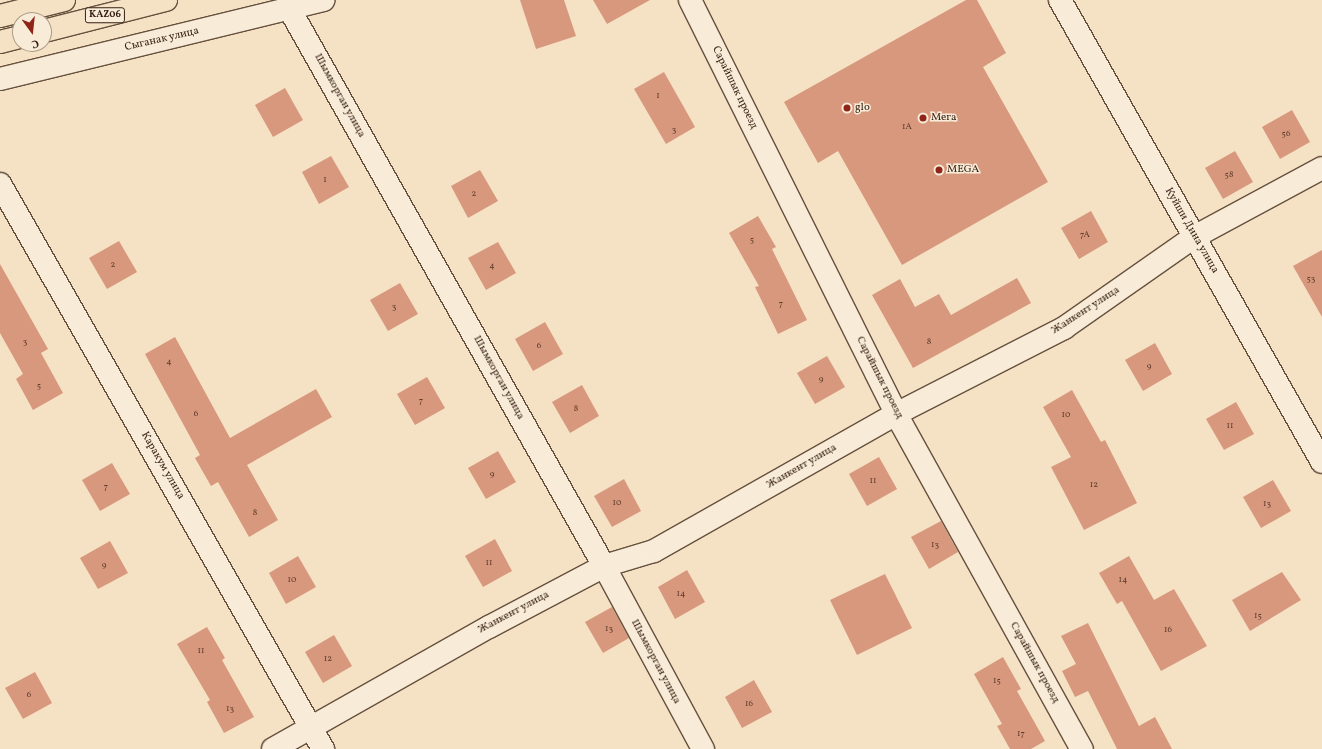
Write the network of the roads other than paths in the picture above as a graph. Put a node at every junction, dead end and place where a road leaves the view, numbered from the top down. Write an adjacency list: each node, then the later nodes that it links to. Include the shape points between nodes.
1 (64, 0): 7 (highway)
2 (166, 0): 8 (highway, KАZ06)
3 (324, 0): 6 (street, Сыганак улица)
4 (690, 0): 15 (street, Сарайшык проезд)
5 (1060, 0): 14 (street, Куйши Дина улица)
6 (290, 10): 11 (street, Сыганак улица); 17 (street, Шымкорган улица)
7 (0, 16)
8 (52, 29)
9 (12, 39): 10 (highway)
10 (0, 42)
11 (0, 79)
12 (1322, 168): 14 (street, Жанкент улица)
13 (0, 184): 18 (street, Каракум улица)
14 (1194, 237): 15 (street, Жанкент улица, via 1064,328); 16 (street, Куйши Дина улица)
15 (896, 414): 17 (street, Жанкент улица, via 654,551); 22 (street, Сарайшык проезд)
16 (1322, 462)
17 (604, 566): 18 (street, Жанкент улица, via 489,627); 21 (street, Шымкорган улица)
18 (312, 728): 19 (street, Жанкент улица); 20 (street, Каракум улица)
19 (273, 749)
20 (323, 749)
21 (702, 749)
22 (1082, 749)

